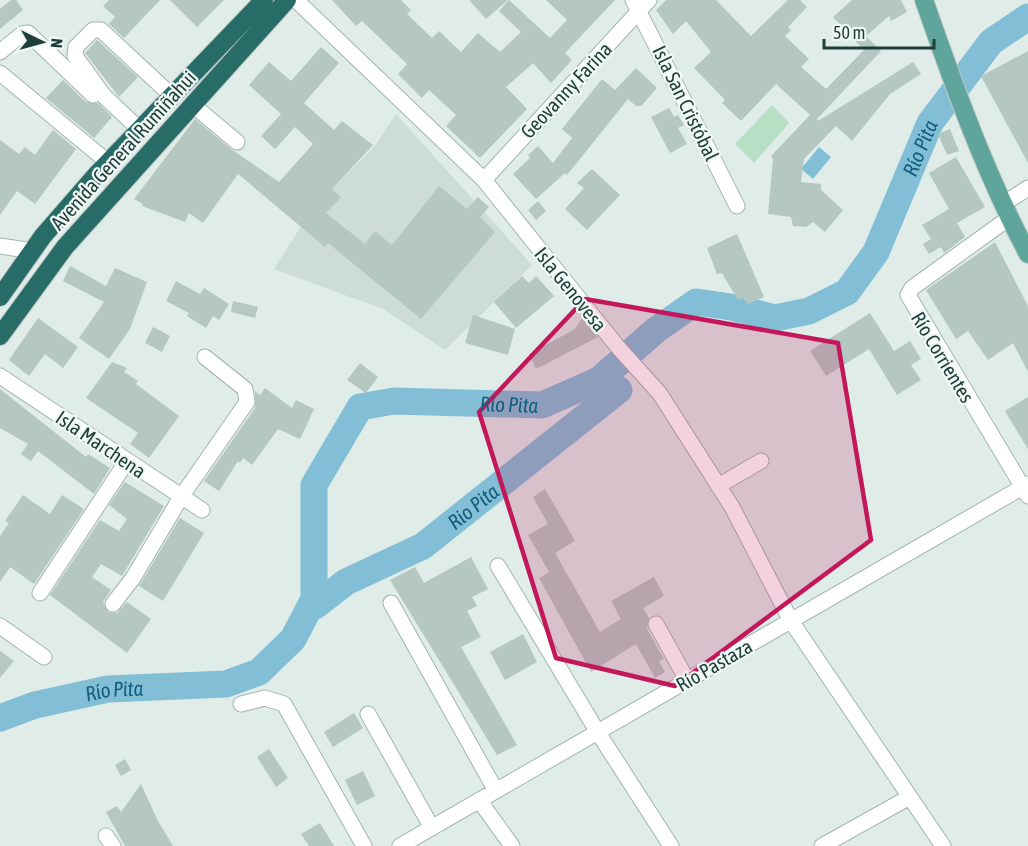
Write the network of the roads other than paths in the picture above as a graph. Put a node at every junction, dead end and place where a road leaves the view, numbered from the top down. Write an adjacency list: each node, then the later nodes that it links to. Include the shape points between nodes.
1 (264, 0): 8 (highway, Avenida General Rumiñahui)
2 (287, 0): 9 (highway, Avenida General Rumiñahui)
3 (296, 0): 13 (street, Isla Genovesa)
4 (924, 0): 16 (main road, via 959,99)
5 (641, 3): 13 (street, Geovanny Farina); 15 (street, Isla San Cristóbal)
6 (0, 52): 10 (street, via 28,33)
7 (0, 73): 12 (street)
8 (171, 95): 10 (highway, Avenida General Rumiñahui); 10 (street, via 101,30 93,30 76,47 75,56 93,83)
9 (193, 105): 11 (street); 21 (highway, Avenida General Rumiñahui, via 65,247)
10 (137, 131): 12 (highway, Avenida General Rumiñahui)
11 (237, 142)
12 (109, 163): 18 (highway, Avenida General Rumiñahui)
13 (484, 180): 26 (street, Isla Genovesa, via 660,394)
14 (1028, 188): 16 (street)
15 (737, 206)
16 (1006, 211): 19 (main road); 27 (street, Río Corrientes, via 908,295)
17 (0, 246): 18 (street)
18 (33, 251): 20 (highway, Avenida General Rumiñahui)
19 (1028, 254)
20 (0, 297)
21 (0, 336)
22 (205, 357): 28 (street, via 245,389 248,399)
23 (0, 376): 24 (street, Isla Marchena)
24 (127, 461): 28 (street, Isla Marchena); 31 (street)
25 (761, 461): 26 (street)
26 (718, 486): 34 (street, Isla Genovesa)
27 (1026, 489): 34 (street, Río Pastaza)
28 (181, 497): 29 (street, Isla Marchena); 33 (street)
29 (202, 510)
30 (498, 566): 41 (street)
31 (40, 593)
32 (391, 603): 42 (street)
33 (113, 604)
34 (791, 621): 38 (street, Río Pastaza); 43 (street, Isla Genovesa)
35 (656, 624): 38 (street)
36 (0, 626): 37 (street)
37 (45, 657)
38 (687, 680): 41 (street, Río Pastaza)
39 (242, 704): 47 (street, via 265,698 284,704)
40 (368, 714): 45 (street)
41 (597, 732): 42 (street, Río Pastaza); 49 (street)
42 (496, 791): 44 (street, Río Pastaza)
43 (908, 798): 50 (street); 51 (street, Isla Genovesa)
44 (479, 800): 45 (street, Río Pastaza); 48 (street)
45 (432, 828): 46 (street, Río Pastaza)
46 (406, 845)
47 (364, 846)
48 (512, 846)
49 (671, 846)
50 (822, 846)
51 (943, 846)

